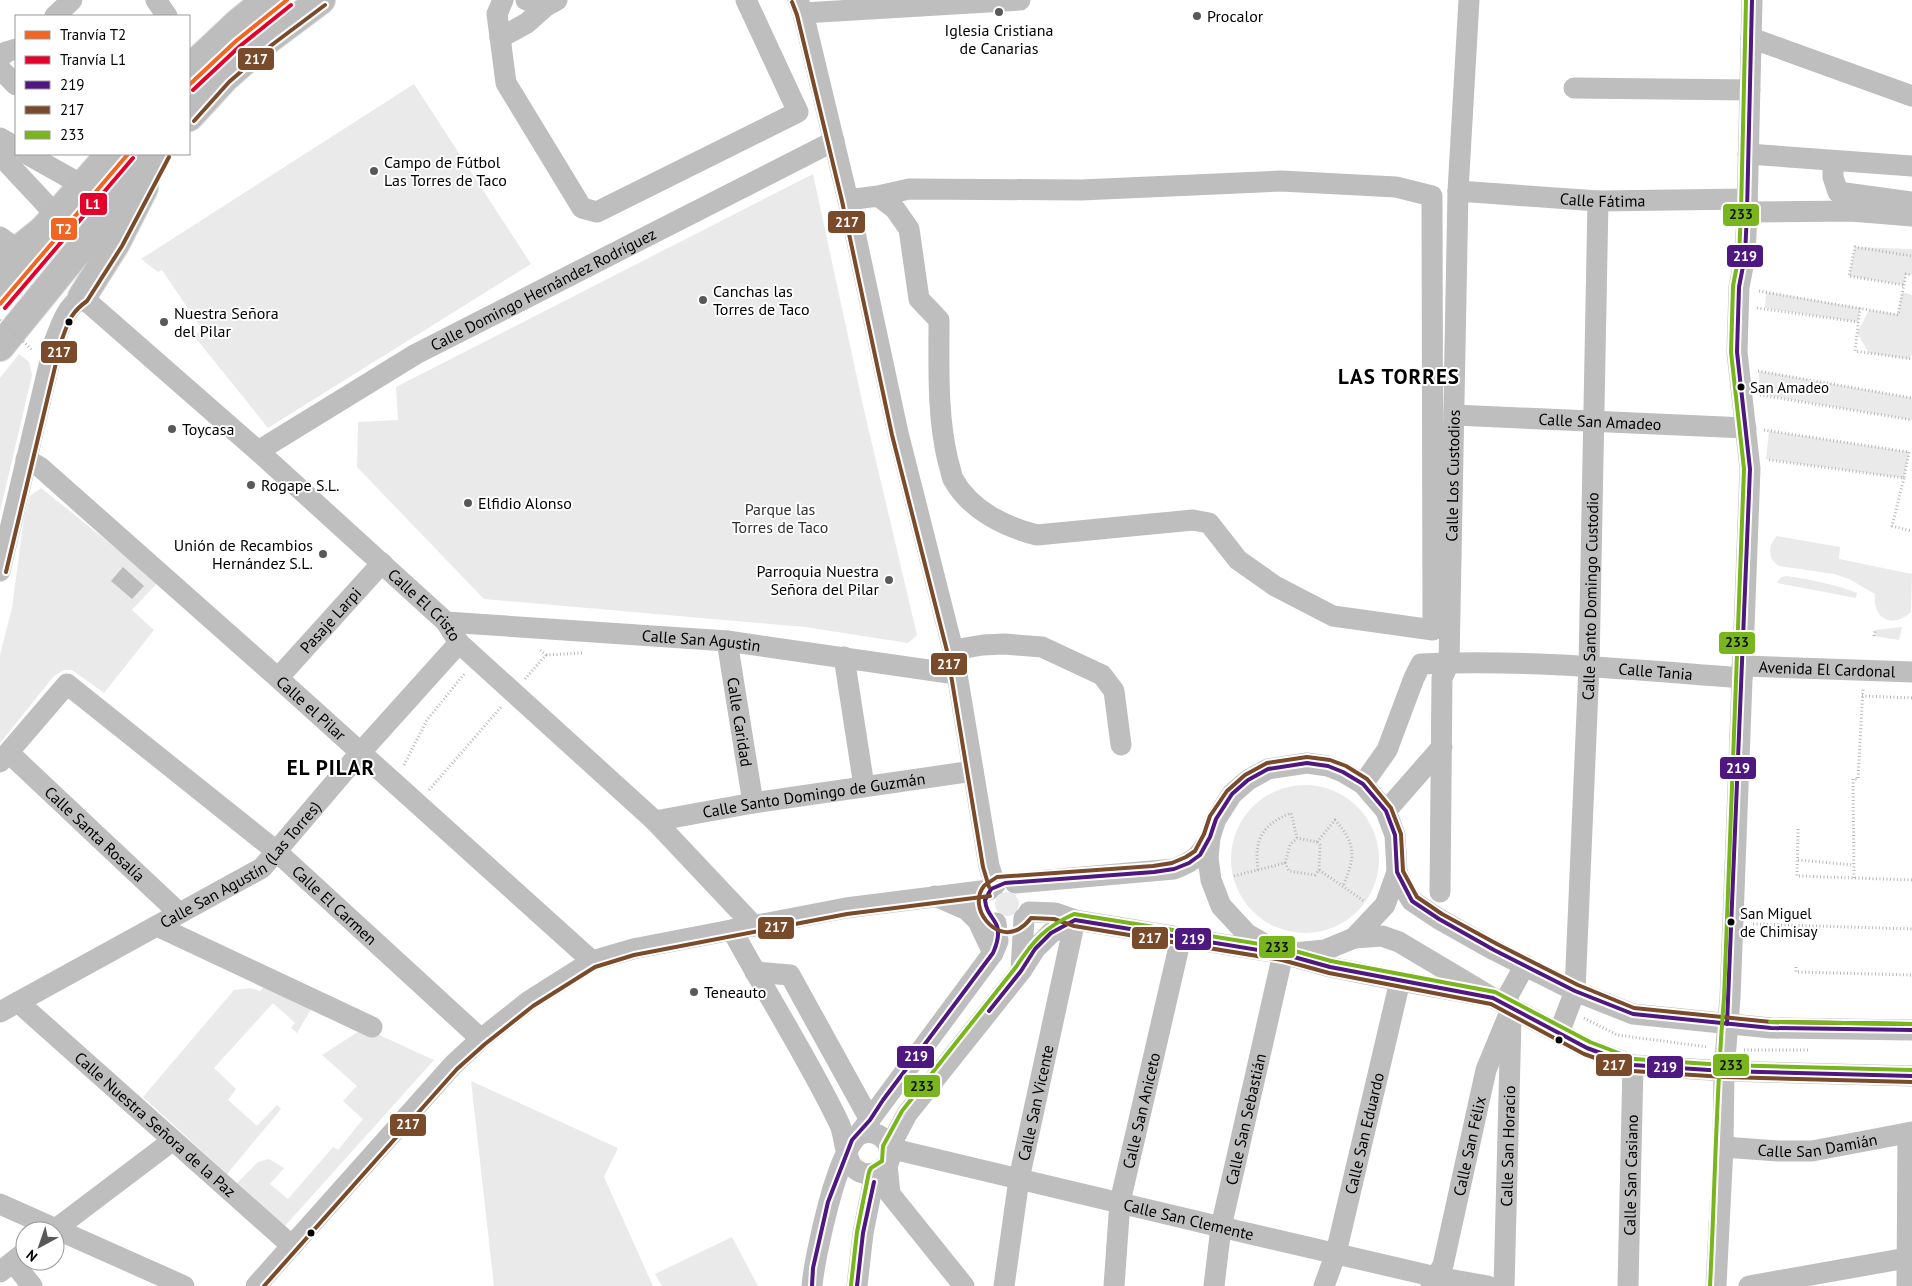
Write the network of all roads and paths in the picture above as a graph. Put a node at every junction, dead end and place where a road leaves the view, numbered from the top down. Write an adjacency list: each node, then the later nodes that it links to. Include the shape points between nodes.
1 (72, 0): 12 (street)
2 (156, 0): 13 (street)
3 (266, 0): 18 (main road)
4 (321, 0): 24 (main road, via 269,39 225,78)
5 (503, 0): 14 (street, via 497,14)
6 (746, 0): 14 (street, via 798,112 597,212 582,208 506,83)
7 (1020, 0): 11 (street)
8 (1469, 0): 37 (street, Calle Los Custodios)
9 (1752, 0): 15 (street)
10 (543, 2): 14 (street, via 527,23)
11 (801, 7): 26 (street)
12 (56, 15)
13 (166, 15)
14 (500, 38)
15 (1751, 38): 22 (street); 23 (street)
16 (15, 49): 17 (street)
17 (0, 58)
18 (190, 68)
19 (0, 69): 20 (street)
20 (15, 84)
21 (1574, 88): 22 (street)
22 (1750, 90): 28 (street)
23 (1912, 96)
24 (190, 116)
25 (0, 138): 27 (street)
26 (834, 141): 39 (street); 65 (street, Calle Domingo Hernández Rodríguez, via 416,354)
27 (15, 146)
28 (1748, 154): 34 (street); 42 (street)
29 (29, 155): 36 (street)
30 (109, 155): 36 (main road)
31 (156, 155): 55 (main road)
32 (161, 155): 51 (main road, via 116,243)
33 (0, 156): 44 (street)
34 (1833, 161): 35 (street); 41 (street, via 1833,177 1838,192)
35 (1912, 166)
36 (82, 185): 44 (main road)
37 (1458, 191): 40 (street, Calle Fátima); 61 (street, Calle Los Custodios)
38 (878, 196): 38 (street, via 909,189 1082,190 1281,181 1396,187 1432,196 1433,630 1333,616 1275,586 1238,560 1209,523 1193,520 1037,535 1016,530 987,514 966,496 953,478 944,443 939,320 919,299 909,229 895,209); 39 (street)
39 (848, 200): 78 (street, via 898,432)
40 (1598, 201): 42 (street, Calle Fátima); 63 (street, Calle Santo Domingo Custodio)
41 (1912, 202)
42 (1747, 205): 43 (street, Calle Fátima); 50 (street)
43 (1912, 216)
44 (50, 222): 45 (main road); 49 (main road)
45 (6, 247)
46 (1912, 256): 48 (path, via 1856,247 1849,276)
47 (1912, 274): 48 (path, via 1906,274)
48 (1904, 285): 52 (path, via 1898,315)
49 (0, 288)
50 (1739, 296): 52 (path); 54 (path); 58 (street)
51 (82, 297): 65 (street, Calle El Cristo); 67 (street, via 65,312 55,340)
52 (1860, 308): 54 (path)
53 (0, 320): 56 (path, bridge)
54 (1858, 322): 57 (path, via 1855,351)
55 (0, 347)
56 (32, 350)
57 (1912, 359)
58 (1738, 367): 59 (street); 60 (path)
59 (1741, 392): 62 (path); 64 (street)
60 (1912, 398)
61 (1454, 415): 63 (street, Calle San Amadeo); 81 (street, Calle Los Custodios)
62 (1912, 420)
63 (1594, 422): 64 (street, Calle San Amadeo); 82 (street, Calle Santo Domingo Custodio)
64 (1746, 428): 66 (street); 68 (path, via 1910,452)
65 (258, 452): 70 (street, Calle El Cristo)
66 (1749, 457): 68 (path); 83 (street)
67 (26, 459): 71 (street); 86 (street, Calle el Pilar, via 40,467)
68 (1904, 478): 69 (path, via 1892,526)
69 (1912, 530)
70 (382, 563): 72 (street, Calle El Cristo); 86 (street, Pasaje Larpi)
71 (0, 571)
72 (446, 622): 73 (street, Calle San Agustìn); 77 (street, Calle El Cristo)
73 (513, 627): 76 (street, Calle San Agustìn); 88 (path, via 546,655)
74 (1875, 630): 75 (path)
75 (1874, 636)
76 (727, 641): 79 (street, Calle San Agustìn); 99 (street, Calle Caridad)
77 (459, 643): 80 (street, Calle El Cristo); 93 (street, Calle San Agustín (Las Torres))
78 (953, 650): 85 (street); 91 (street, via 997,644 1042,647 1102,675 1114,691)
79 (844, 657): 85 (street, Calle San Agustìn); 98 (street)
80 (477, 659): 88 (street, Calle El Cristo); 96 (path, via 427,720)
81 (1449, 663): 82 (street, Calle Tania); 92 (street, Calle Los Custodios, via 1442,678); 97 (street, Calle Tania, via 1421,664 1387,750)
82 (1589, 666): 83 (street, Calle Tania); 141 (street, Calle Santo Domingo Custodio)
83 (1742, 672): 84 (street, Avenida El Cardonal); 125 (street)
84 (1912, 672)
85 (956, 674): 95 (street)
86 (278, 678): 93 (street, Calle el Pilar)
87 (1863, 686): 89 (path)
88 (513, 693): 100 (path); 102 (street, Calle El Cristo)
89 (1862, 696): 90 (path); 110 (path, via 1858,779 1853,779)
90 (1912, 698)
91 (1121, 745)
92 (1442, 747): 101 (street); 118 (street, Calle Los Custodios)
93 (360, 753): 96 (street, Calle el Pilar); 107 (street, Calle San Agustín (Las Torres))
94 (5, 758): 107 (street, Calle El Carmen, via 67,684); 122 (street, Calle Santa Rosalía)
95 (973, 771): 98 (street, Calle Santo Domingo de Guzmán); 120 (street)
96 (395, 784): 100 (street, Calle el Pilar)
97 (1363, 784): 101 (street); 104 (street, via 1328,766 1307,763 1268,769 1232,794 1216,819)
98 (864, 786): 99 (street, Calle Santo Domingo de Guzmán)
99 (753, 803): 102 (street, Calle Santo Domingo de Guzmán)
100 (417, 804): 134 (street, Calle el Pilar)
101 (1386, 811): 113 (street, via 1395,835)
102 (655, 821): 127 (street, Calle El Cristo)
103 (1798, 829): 108 (path)
104 (1210, 837): 120 (street, via 1200,855 1174,869); 133 (street, via 1211,880 1221,906 1247,934)
105 (1297, 838): 106 (path); 109 (path, via 1290,845); 111 (path, via 1291,812 1268,826 1256,852)
106 (1317, 842): 112 (path, via 1320,845); 117 (path, via 1335,820 1342,828 1353,856)
107 (276, 851): 122 (street, Calle San Agustín (Las Torres), via 262,868); 150 (street, Calle El Carmen)
108 (1798, 860): 110 (path); 115 (path, via 1797,876)
109 (1285, 863): 111 (path); 112 (path, via 1289,871 1315,875)
110 (1854, 865): 115 (path)
111 (1258, 870): 114 (path)
112 (1319, 870): 117 (path)
113 (1397, 872): 131 (street, via 1385,905); 135 (street, via 1412,901)
114 (1234, 876)
115 (1854, 878): 116 (path)
116 (1912, 880)
117 (1343, 886): 121 (path)
118 (1440, 892)
119 (935, 896): 120 (street); 127 (street, via 846,908); 132 (street, via 967,910 978,921)
120 (996, 897): 123 (street, via 1006,926 1016,924); 123 (street, via 1025,890 1030,901); 132 (street, via 998,941)
121 (1365, 902)
122 (179, 913): 126 (street, Calle San Agustín (Las Torres))
123 (1026, 915): 124 (street, via 1054,913); 137 (street)
124 (1076, 920): 130 (street); 137 (street, via 1050,933); 159 (street, Calle San Vicente)
125 (1733, 923): 128 (path); 145 (street)
126 (157, 926): 143 (street, Calle San Agustín (Las Torres)); 146 (street)
127 (754, 926): 129 (street)
128 (1912, 929)
129 (732, 930): 134 (street, via 634,949); 138 (street)
130 (1181, 938): 133 (street); 160 (street, Calle San Aniceto)
131 (1354, 938): 133 (street, via 1325,950); 142 (street, via 1382,936 1399,942)
132 (993, 953): 155 (street)
133 (1283, 954): 140 (street); 164 (street, Calle San Sebastián)
134 (592, 961): 150 (street, via 529,1001)
135 (1525, 965): 141 (street); 142 (street, Calle San Félix)
136 (1796, 967): 139 (path, via 1796,972)
137 (1021, 971): 158 (street, via 908,1114)
138 (755, 972): 144 (street, via 790,975); 149 (street)
139 (1912, 975)
140 (1400, 981): 142 (street); 167 (street, Calle San Eduardo)
141 (1575, 991): 145 (street, via 1633,1014); 148 (street, Calle Santo Domingo Custodio)
142 (1503, 1003): 148 (street); 171 (street, Calle San Félix, via 1443,1265); 183 (street, Calle San Horacio)
143 (9, 1007): 156 (street, Calle Nuestra Señora de la Paz)
144 (812, 1016): 149 (street); 155 (street)
145 (1728, 1024): 147 (street, via 1771,1028); 152 (street)
146 (372, 1027)
147 (1912, 1030)
148 (1559, 1033): 151 (street, via 1587,1048)
149 (794, 1037): 155 (street, via 844,1133)
150 (481, 1039): 166 (street, via 444,1075)
151 (1633, 1065): 152 (street); 184 (street, Calle San Casiano)
152 (1724, 1072): 153 (street); 157 (street)
153 (1912, 1076)
154 (1910, 1132): 157 (street, Calle San Damián, via 1812,1151); 168 (street)
155 (859, 1135): 158 (street, via 875,1132 882,1136 887,1142); 158 (street, via 849,1161 854,1168 866,1174); 175 (street, via 828,1202)
156 (172, 1141): 163 (street); 166 (street, Calle Nuestra Señora de la Paz)
157 (1723, 1146): 185 (street)
158 (884, 1162): 159 (street, Calle San Clemente); 176 (street, via 863,1233); 177 (street, via 890,1194)
159 (1019, 1179): 160 (street, Calle San Clemente); 178 (street, Calle San Vicente)
160 (1120, 1202): 164 (street, Calle San Clemente); 179 (street, Calle San Aniceto)
161 (0, 1204): 162 (street)
162 (35, 1221)
163 (65, 1222)
164 (1221, 1227): 167 (street, Calle San Clemente); 180 (street, Calle San Sebastián)
165 (65, 1236): 170 (street)
166 (292, 1246): 174 (street)
167 (1336, 1253): 171 (street, Calle San Clemente); 181 (street, Calle San Eduardo)
168 (1909, 1258): 186 (street); 187 (street)
169 (13, 1262): 172 (street)
170 (154, 1280): 173 (street)
171 (1433, 1281): 182 (street, Calle San Clemente)
172 (32, 1286)
173 (184, 1286)
174 (256, 1286)
175 (812, 1286)
176 (857, 1286)
177 (964, 1286)
178 (1004, 1286)
179 (1114, 1286)
180 (1214, 1286)
181 (1324, 1286)
182 (1488, 1286)
183 (1504, 1286)
184 (1628, 1286)
185 (1716, 1286)
186 (1749, 1286)
187 (1907, 1286)

